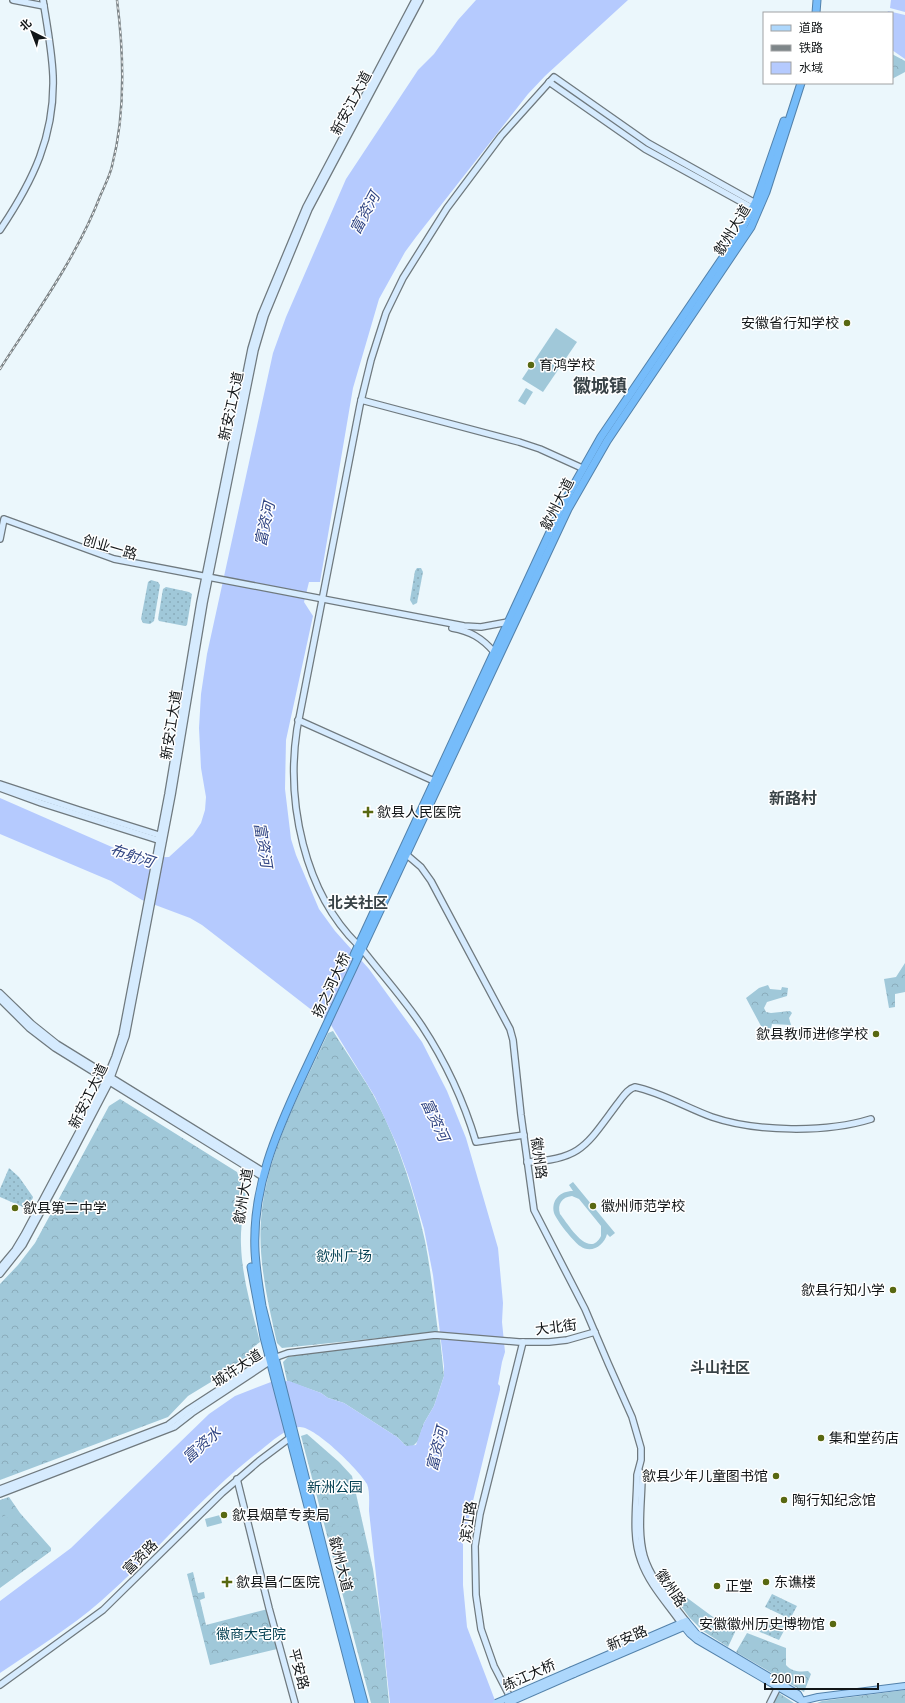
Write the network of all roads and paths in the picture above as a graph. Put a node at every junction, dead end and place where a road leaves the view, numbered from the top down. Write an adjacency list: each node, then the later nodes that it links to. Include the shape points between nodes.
1 (13, 0): 6 (street)
2 (415, 0): 17 (street, 新安江大道, via 312,194 261,315 251,349)
3 (420, 0): 17 (street, 新安江大道, via 313,202 265,316 255,350)
4 (813, 0): 7 (highway)
5 (817, 0): 8 (highway)
6 (44, 3): 13 (street, via 53,77 49,125 34,174)
7 (811, 12)
8 (816, 12)
9 (549, 82): 12 (street, via 645,149); 12 (street, via 554,76 648,144); 14 (street, via 472,173 403,278 390,302)
10 (797, 84): 12 (highway, 歙州大道)
11 (801, 84): 12 (highway, 歙州大道, via 782,147)
12 (757, 207): 15 (highway, 歙州大道); 26 (highway, 歙州大道, via 742,242 616,426 578,490)
13 (0, 230)
14 (361, 400): 15 (street, via 519,442); 18 (street)
15 (582, 468): 19 (highway, 歙州大道)
16 (0, 539): 17 (street, 创业一路, via 4,521 114,559)
17 (209, 579): 18 (street, 创业一路); 25 (street, 新安江大道)
18 (323, 601): 19 (street, via 464,626 481,627); 20 (street, via 457,629 477,635); 21 (street)
19 (508, 622): 20 (highway, 歙州大道)
20 (494, 652): 22 (highway, 歙州大道)
21 (298, 720): 22 (street); 27 (street, via 294,786 304,847 333,914)
22 (434, 781): 27 (highway, 歙州大道)
23 (0, 784): 25 (street)
24 (0, 788): 25 (street, via 41,803)
25 (161, 838): 31 (street, 新安江大道, via 129,1024 123,1047)
26 (407, 855): 27 (highway, 歙州大道); 33 (street, 徽州路, via 421,867 431,881 508,1024 513,1040)
27 (359, 949): 30 (highway, 扬之河大桥); 33 (street, via 413,1013 429,1037 455,1087 476,1142)
28 (0, 993): 31 (street, via 48,1037)
29 (0, 999): 31 (street, via 45,1041)
30 (322, 1028): 35 (highway, 歙州大道, via 274,1126)
31 (108, 1079): 35 (street); 36 (street, 新安江大道, via 24,1235); 37 (street, 新安江大道, via 26,1241)
32 (871, 1119): 34 (street, via 831,1127 754,1127 711,1116 635,1087 627,1092 593,1136 574,1154 558,1159)
33 (524, 1135): 34 (street, 徽州路)
34 (527, 1162): 38 (street, 徽州路, via 532,1203 536,1214)
35 (261, 1174): 40 (highway, 歙州大道, via 255,1221 255,1261)
36 (0, 1268)
37 (0, 1274)
38 (595, 1332): 39 (street, 大北街, via 556,1342); 45 (street, 徽州路, via 637,1431 641,1454 639,1471 642,1475 641,1532 644,1555 654,1577)
39 (521, 1342): 40 (street, 大北街, via 436,1335 288,1353); 56 (street, 滨江路, via 480,1514 475,1546 481,1629 494,1666)
40 (271, 1359): 41 (highway, 歙州大道); 43 (street, 城许大道, via 195,1405 168,1425); 44 (street, 城许大道, via 174,1427)
41 (291, 1434): 42 (street, 富资路); 52 (highway, 歙州大道, via 326,1581); 53 (highway, 歙州大道)
42 (238, 1479): 47 (street, 富资路, via 111,1603); 51 (street, 平安路)
43 (0, 1489)
44 (0, 1494)
45 (685, 1624): 46 (main road, 新安路); 49 (main road, 徽州路, via 697,1640); 50 (main road, 徽州路, via 700,1636 798,1694)
46 (573, 1672): 54 (main road, 练江大桥, bridge); 55 (main road, 练江大桥, bridge)
47 (0, 1685)
48 (905, 1686): 50 (main road, via 818,1697)
49 (778, 1687): 50 (main road, 徽州路); 57 (street)
50 (802, 1702)
51 (295, 1703)
52 (359, 1703)
53 (364, 1703)
54 (496, 1703)
55 (508, 1703)
56 (513, 1703)
57 (770, 1703)

